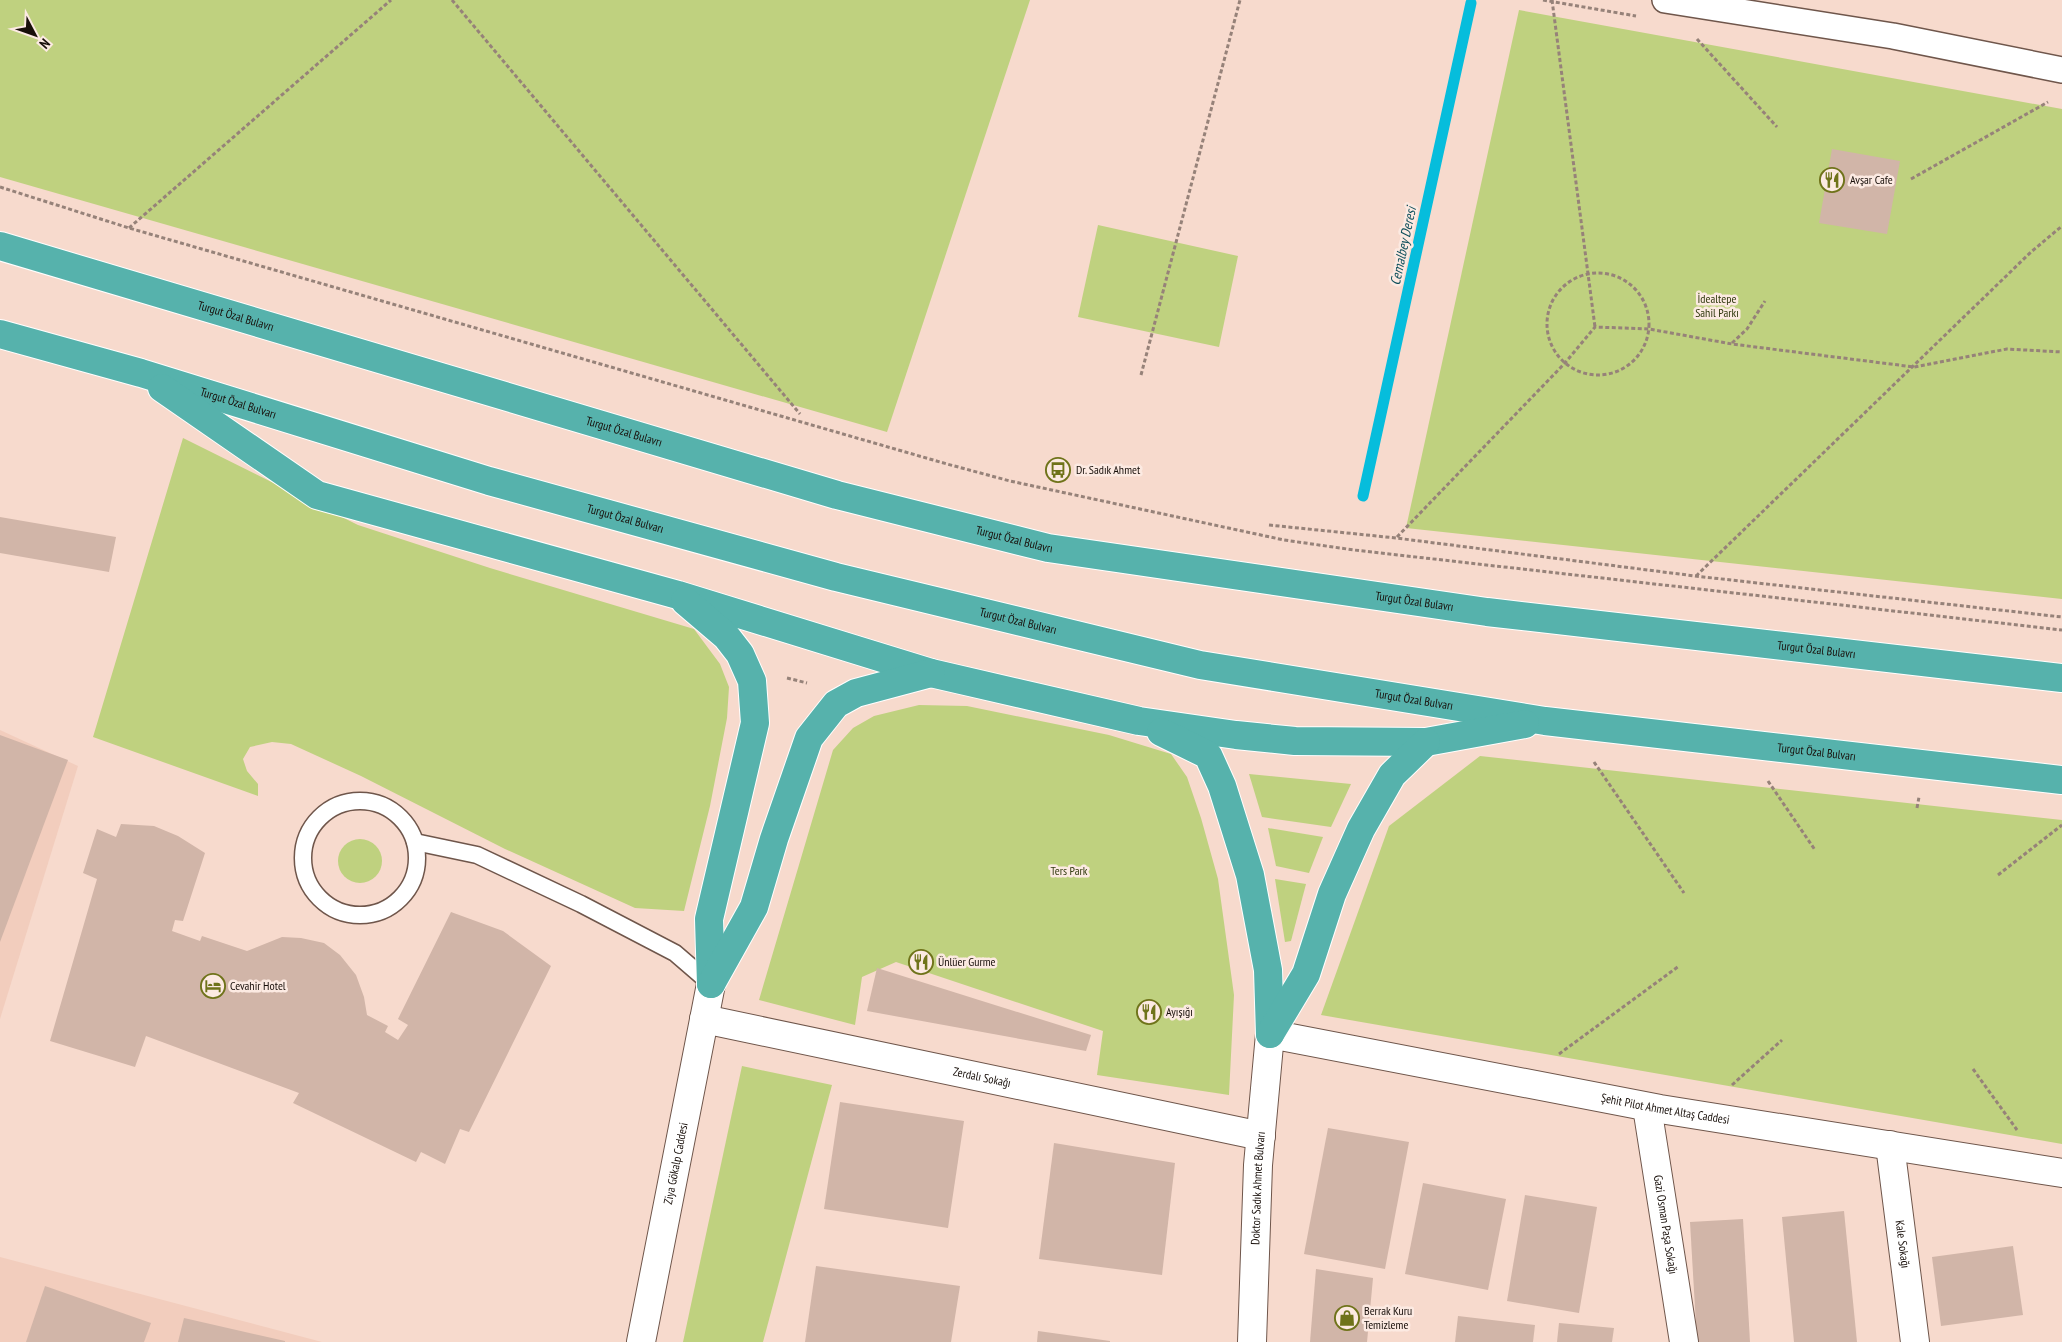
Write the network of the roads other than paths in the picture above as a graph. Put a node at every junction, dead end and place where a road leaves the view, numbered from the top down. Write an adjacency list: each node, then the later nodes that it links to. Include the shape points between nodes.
1 (1665, 0): 2 (street, via 1893,36)
2 (2062, 70)
3 (0, 246): 8 (highway, Turgut Özal Bulavrı, via 837,495 1048,548 1487,612)
4 (0, 334): 5 (highway, Turgut Özal Bulvarı)
5 (140, 373): 6 (highway, via 317,495); 10 (highway, Turgut Özal Bulvarı, via 489,481 836,576 1200,665)
6 (678, 595): 7 (highway); 14 (highway, via 726,636 740,654 752,682 755,723 709,919)
7 (930, 673): 9 (highway); 14 (highway, via 856,693 836,704 809,738 754,907)
8 (2062, 678)
9 (1140, 721): 11 (highway, via 1295,741); 16 (highway, via 1208,755 1222,786 1254,894 1268,970)
10 (1556, 722): 11 (highway); 12 (highway, Turgut Özal Bulvarı)
11 (1426, 742): 16 (highway, via 1392,775 1361,829 1332,894 1306,974)
12 (2062, 780)
13 (415, 842): 13 (lane, via 407,826 394,812 379,804 360,800 342,803 313,824 305,841 302,859 305,877 315,894 330,907 348,914 367,915 386,908 401,896 412,880 417,862); 14 (lane, via 477,856 581,904 675,953)
14 (711, 984): 15 (street, Ziya Gökalp Caddesi)
15 (704, 1019): 18 (street, Zerdalı Sokağı); 21 (street, Ziya Gökalp Caddesi)
16 (1270, 1034): 17 (street, Şehit Pilot Ahmet Altaş Caddesi); 18 (street, Doktor Sadık Ahmet Bulvarı)
17 (1647, 1107): 19 (street, Şehit Pilot Ahmet Altaş Caddesi); 23 (street, Gazi Osman Paşa Sokağı)
18 (1261, 1136): 22 (street, Doktor Sadık Ahmet Bulvarı)
19 (1890, 1145): 20 (street, Şehit Pilot Ahmet Altaş Caddesi); 24 (street, Kale Sokağı)
20 (2054, 1171)
21 (641, 1342)
22 (1252, 1342)
23 (1684, 1342)
24 (1915, 1342)

